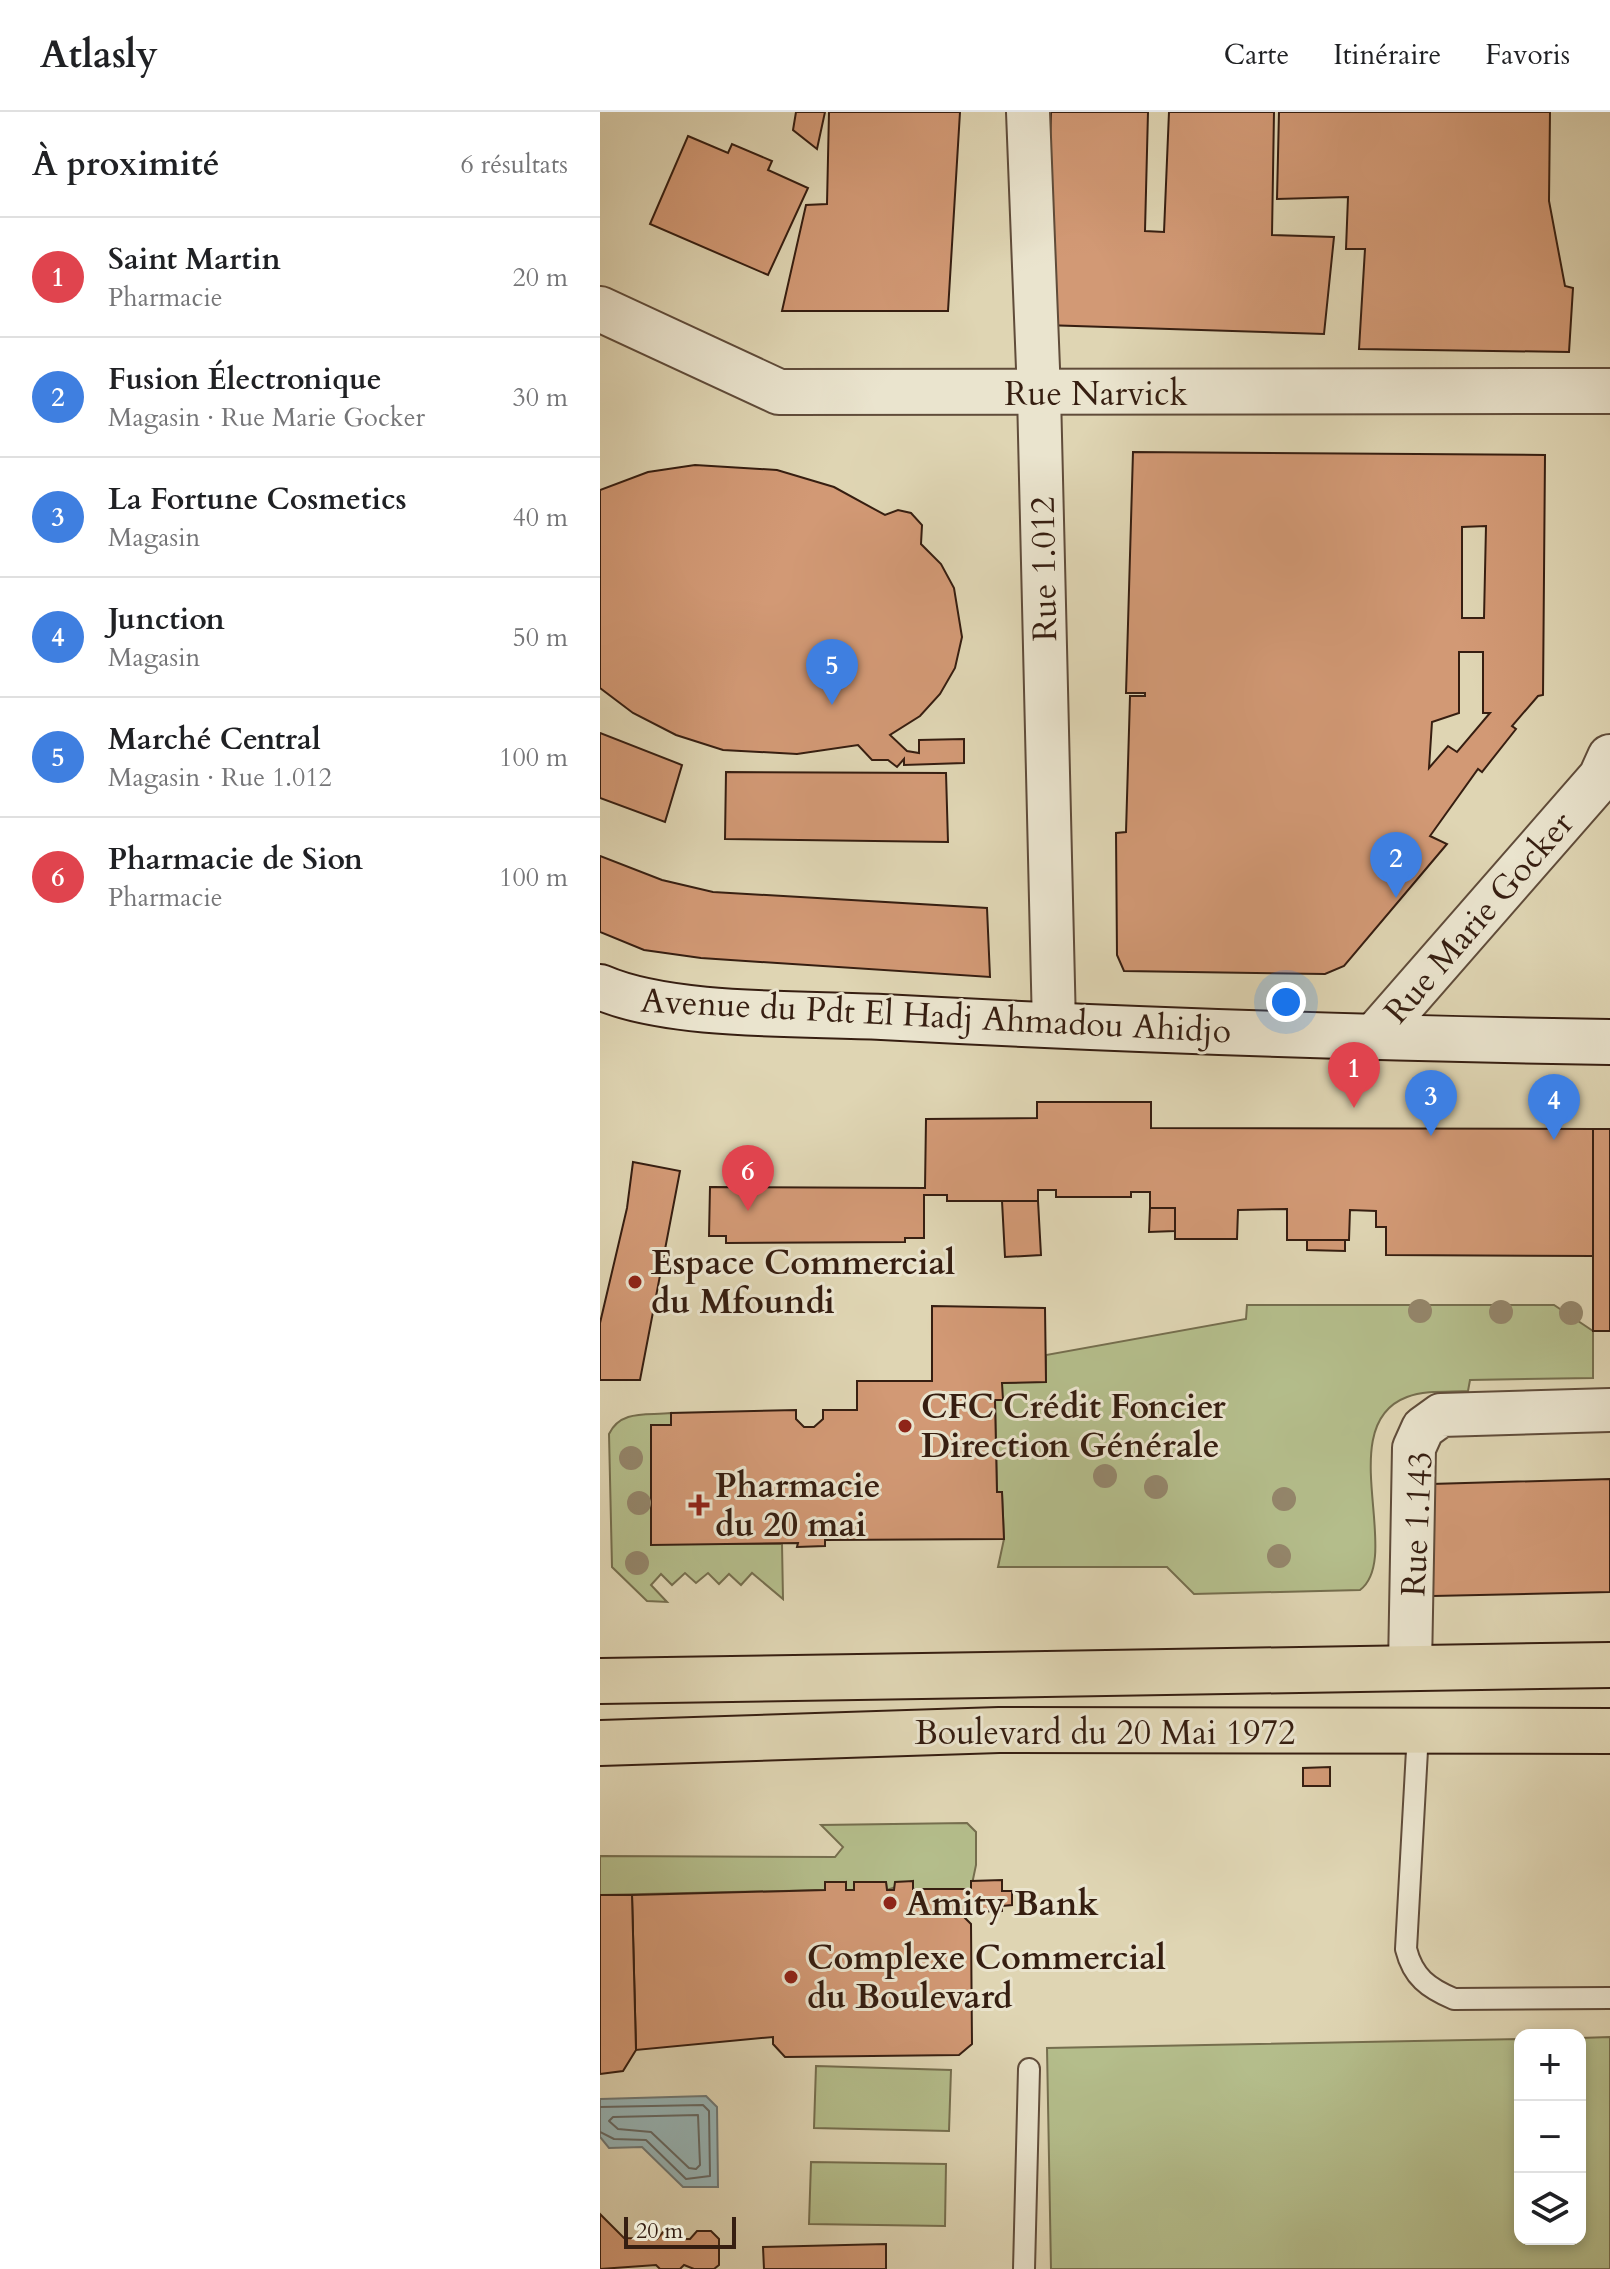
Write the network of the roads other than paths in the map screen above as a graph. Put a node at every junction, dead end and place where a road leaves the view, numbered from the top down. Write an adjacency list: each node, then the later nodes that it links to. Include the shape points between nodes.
1 (1028, 112): 4 (street, Rue 1.012)
2 (600, 309): 4 (street, Rue Narvick, via 779,392)
3 (1610, 391): 4 (street, Rue Narvick)
4 (1039, 394): 7 (street, Rue 1.012)
5 (1610, 757): 8 (street, Rue Marie Gocker, via 1601,777)
6 (600, 987): 7 (street, Avenue du Pdt El Hadj Ahmadou Ahidjo, via 622,997 685,1007)
7 (1054, 1026): 8 (street, Avenue du Pdt El Hadj Ahmadou Ahidjo)
8 (1373, 1038): 9 (street, Avenue du Pdt El Hadj Ahmadou Ahidjo)
9 (1610, 1042)
10 (1610, 1410): 12 (street, Rue 1.143, via 1441,1415 1423,1428 1414,1448)
11 (1610, 1665): 12 (highway, Boulevard du 20 Mai 1972)
12 (1410, 1667): 13 (highway, Boulevard du 20 Mai 1972)
13 (600, 1681)
14 (1610, 1731): 15 (highway, Boulevard du 20 Mai 1972)
15 (1418, 1732): 16 (highway, Boulevard du 20 Mai 1972, via 999,1730); 17 (lane, via 1406,1949 1412,1970 1432,1990 1454,1999)
16 (600, 1743)
17 (1610, 1998)
18 (1029, 2069): 19 (lane)
19 (1024, 2269)

